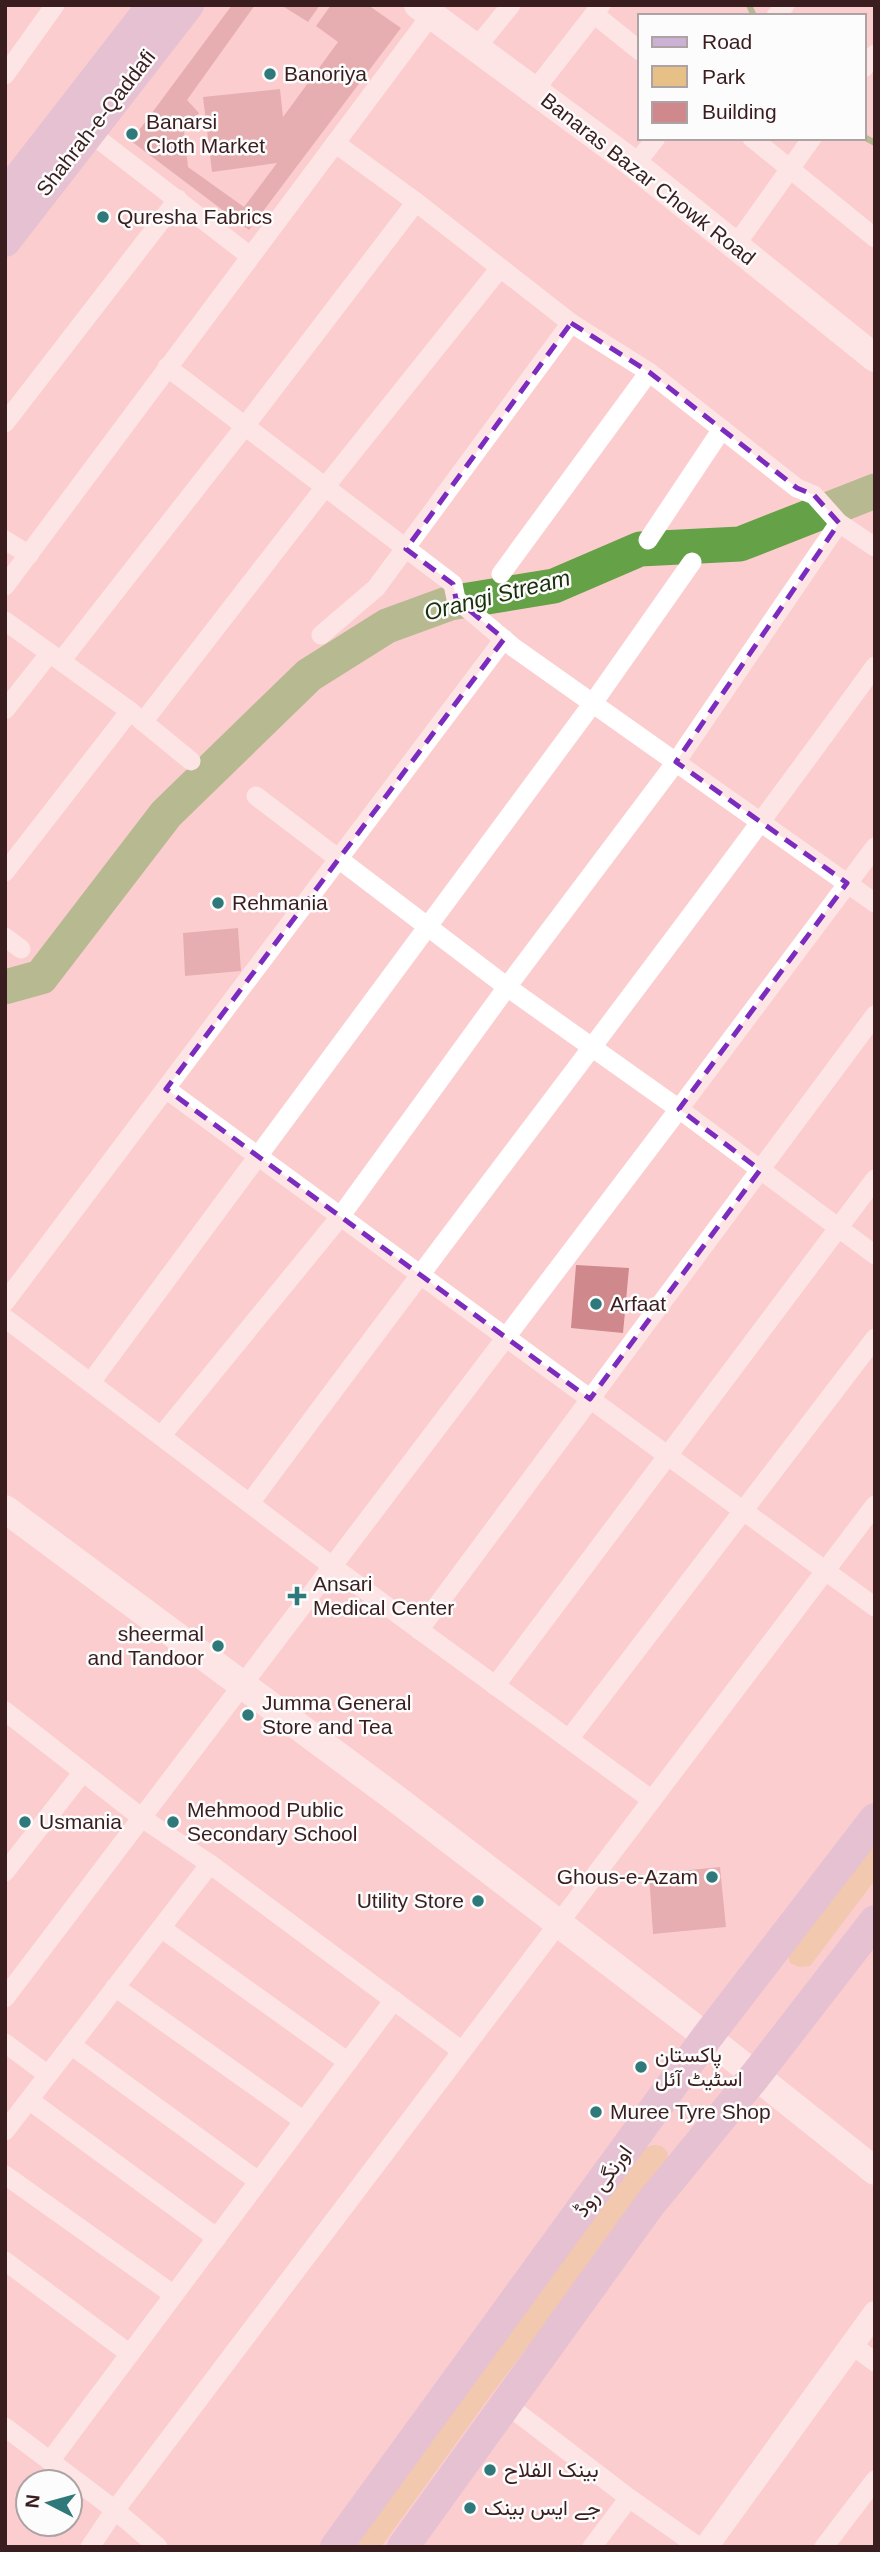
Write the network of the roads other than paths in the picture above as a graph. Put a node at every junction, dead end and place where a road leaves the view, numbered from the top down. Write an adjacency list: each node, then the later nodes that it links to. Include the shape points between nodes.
1 (55, 5): 9 (street)
2 (153, 5): 18 (main road, Shahrah-e-Qaddafi)
3 (188, 5): 11 (main road, Shahrah-e-Qaddafi)
4 (511, 5): 7 (street)
5 (423, 8): 7 (main road, Banaras Bazar Chowk Road); 15 (street)
6 (597, 10): 8 (street); 10 (street)
7 (476, 48): 10 (main road, Banaras Bazar Chowk Road)
8 (638, 49)
9 (5, 75)
10 (534, 90): 16 (main road, Banaras Bazar Chowk Road)
11 (89, 132): 19 (street); 22 (main road, Shahrah-e-Qaddafi)
12 (654, 140): 16 (street)
13 (754, 140): 17 (street)
14 (811, 140): 17 (street)
15 (335, 143): 20 (street); 24 (street)
16 (635, 165): 23 (main road, Banaras Bazar Chowk Road)
17 (790, 169): 21 (street); 23 (street)
18 (9, 184)
19 (178, 199): 24 (street); 30 (street)
20 (416, 202): 25 (street); 31 (street)
21 (875, 238)
22 (5, 241)
23 (735, 246): 27 (main road, Banaras Bazar Chowk Road)
24 (250, 256): 28 (street)
25 (500, 268): 26 (street); 33 (street)
26 (571, 323): 29 (street); 38 (street)
27 (875, 358)
28 (167, 368): 31 (street); 39 (street)
29 (649, 372): 32 (street); 41 (street)
30 (5, 423)
31 (245, 426): 33 (street); 46 (street)
32 (722, 429): 34 (street, via 797,488 814,495); 36 (street)
33 (324, 487): 38 (street); 50 (street)
34 (839, 523): 37 (street); 52 (street)
35 (5, 540): 39 (street)
36 (648, 540)
37 (872, 545)
38 (406, 549): 44 (street, via 376,588); 45 (street, via 453,584 456,598)
39 (29, 555): 42 (street)
40 (692, 562): 48 (street)
41 (501, 574)
42 (5, 586)
43 (5, 621): 46 (street)
44 (321, 635)
45 (509, 643): 48 (street); 56 (street)
46 (55, 657): 49 (street); 50 (street)
47 (875, 666): 54 (street)
48 (593, 703): 52 (street); 60 (street)
49 (5, 710)
50 (136, 717): 51 (street); 57 (street)
51 (191, 761)
52 (676, 762): 54 (street); 63 (street)
53 (256, 796): 56 (street)
54 (761, 823): 58 (street); 65 (street)
55 (875, 846): 58 (street)
56 (338, 859): 60 (street); 66 (street)
57 (5, 872)
58 (847, 883): 59 (street); 67 (street)
59 (875, 903)
60 (427, 927): 63 (street); 68 (street)
61 (5, 937): 62 (street)
62 (21, 950)
63 (507, 987): 65 (street); 71 (street)
64 (875, 1015): 69 (street)
65 (592, 1048): 67 (street); 74 (street)
66 (166, 1089): 68 (street); 75 (street)
67 (679, 1109): 69 (street); 77 (street)
68 (257, 1156): 71 (street); 79 (street)
69 (760, 1170): 72 (street); 80 (street)
70 (875, 1179): 72 (street)
71 (340, 1217): 74 (street); 81 (street)
72 (838, 1228): 73 (street); 82 (street)
73 (875, 1255)
74 (419, 1274): 77 (street); 83 (street)
75 (5, 1302)
76 (5, 1318): 79 (street)
77 (506, 1337): 80 (street); 87 (street)
78 (875, 1338): 86 (street)
79 (91, 1382): 81 (street)
80 (590, 1399): 82 (street); 90 (street)
81 (162, 1435): 83 (street)
82 (668, 1456): 86 (street); 92 (street)
83 (250, 1503): 87 (street)
84 (875, 1505): 88 (street)
85 (5, 1509): 91 (main road)
86 (743, 1511): 88 (street); 94 (street)
87 (332, 1566): 90 (street); 91 (street)
88 (826, 1572): 89 (street); 96 (street)
89 (875, 1607)
90 (419, 1630): 92 (street)
91 (242, 1685): 97 (street); 102 (main road)
92 (495, 1686): 94 (street)
93 (5, 1711): 95 (street)
94 (569, 1740): 96 (street)
95 (83, 1772): 97 (street); 100 (street)
96 (652, 1800): 102 (street)
97 (142, 1818): 99 (street); 105 (street)
98 (875, 1819): 107 (main road, اورنگی روڈ)
99 (210, 1864): 103 (street); 106 (street)
100 (5, 1872)
101 (875, 1921): 113 (main road)
102 (558, 1924): 107 (main road); 110 (street)
103 (161, 1927): 104 (street); 111 (street)
104 (115, 1987): 109 (street); 115 (street)
105 (5, 1998)
106 (394, 2000): 110 (street); 111 (street)
107 (707, 2038): 113 (main road); 135 (main road, اورنگی روڈ)
108 (5, 2043): 112 (street)
109 (71, 2045): 112 (street); 119 (street)
110 (462, 2051): 132 (street)
111 (348, 2062): 115 (street)
112 (48, 2076): 114 (street)
113 (755, 2076): 117 (main road); 127 (main road, via 650,2204)
114 (29, 2100): 116 (street); 120 (street)
115 (304, 2121): 119 (street)
116 (5, 2131)
117 (875, 2171)
118 (5, 2175): 122 (street)
119 (258, 2182): 120 (street)
120 (216, 2238): 122 (street)
121 (5, 2261): 125 (street)
122 (174, 2295): 125 (street)
123 (875, 2313): 124 (street)
124 (852, 2345): 126 (street); 139 (street)
125 (130, 2354): 129 (street)
126 (875, 2362)
127 (506, 2404): 131 (street); 136 (main road)
128 (5, 2427): 129 (street)
129 (50, 2461): 132 (street)
130 (875, 2480): 140 (street)
131 (629, 2498): 137 (street); 138 (street)
132 (116, 2510): 133 (street); 134 (street)
133 (90, 2547)
134 (158, 2547)
135 (336, 2547)
136 (403, 2547)
137 (592, 2547)
138 (699, 2547)
139 (706, 2547)
140 (824, 2547)

